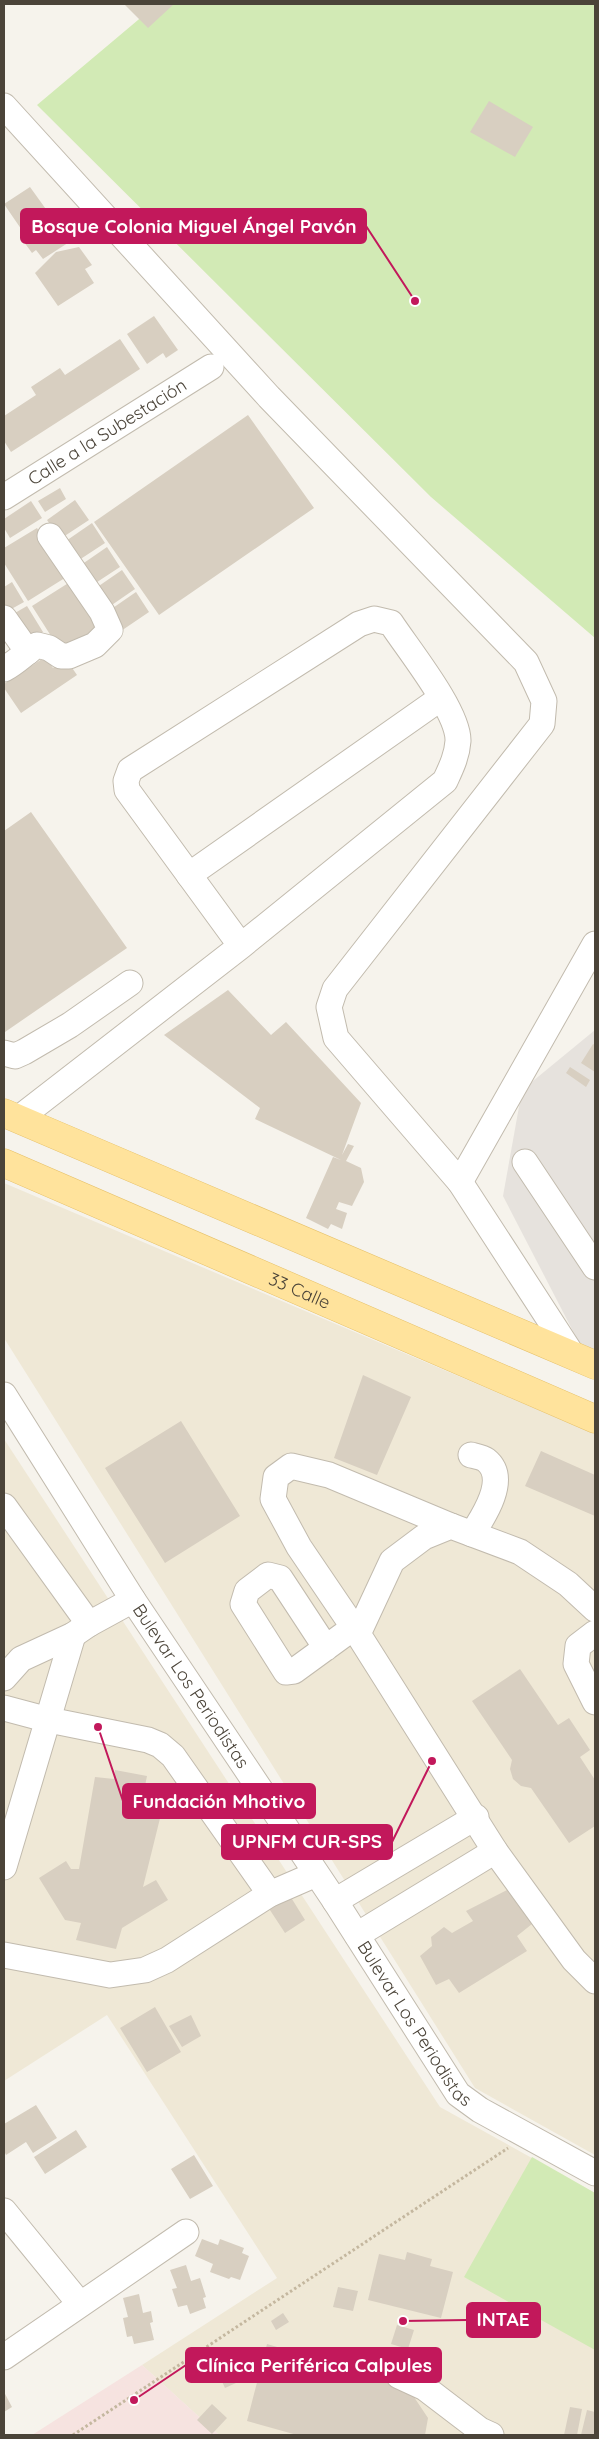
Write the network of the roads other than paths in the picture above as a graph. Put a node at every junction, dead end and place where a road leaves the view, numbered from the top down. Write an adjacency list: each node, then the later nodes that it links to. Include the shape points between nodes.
1 (4, 106): 17 (street, via 268,396 526,662 544,701 542,724 335,989 329,1007 336,1038)
2 (211, 367): 3 (street, Calle a la Subestación)
3 (4, 497)
4 (50, 536): 6 (street, via 102,612 110,630 95,645 69,656 61,656 38,645)
5 (4, 618): 6 (street)
6 (28, 652): 7 (street)
7 (4, 670)
8 (441, 698): 9 (street); 9 (street, via 391,623 374,620 359,624 130,770 127,790); 11 (street, via 453,716 458,739 455,761 445,781)
9 (189, 875): 11 (street)
10 (595, 944): 17 (street)
11 (242, 946): 14 (street)
12 (130, 983): 13 (street, via 24,1052 15,1056)
13 (4, 1053)
14 (9, 1116): 19 (main road)
15 (525, 1162): 18 (street)
16 (4, 1163): 21 (main road, 33 Calle)
17 (460, 1182): 19 (street)
18 (595, 1266)
19 (584, 1361)
20 (4, 1395): 25 (street, Bulevar Los Periodistas)
21 (595, 1419)
22 (471, 1455): 24 (street, via 486,1460 495,1472 494,1491)
23 (4, 1506): 27 (street)
24 (462, 1530): 26 (street, via 520,1552 568,1584); 28 (street, via 424,1537 392,1561); 28 (street, via 329,1475 291,1466 276,1477 273,1499 299,1547)
25 (133, 1600): 27 (street); 38 (street, Bulevar Los Periodistas)
26 (595, 1608)
27 (81, 1630): 31 (street, via 21,1659); 34 (street)
28 (356, 1631): 30 (street); 35 (street)
29 (595, 1634): 32 (street, via 578,1646 576,1664)
30 (326, 1648)
31 (4, 1678)
32 (595, 1702)
33 (4, 1708): 34 (street)
34 (49, 1720): 37 (street); 39 (street, via 160,1745 173,1756)
35 (476, 1817): 36 (street); 40 (street)
36 (495, 1851): 41 (street); 43 (street, via 574,1960)
37 (4, 1867)
38 (316, 1874): 39 (street); 40 (street, Bulevar Los Periodistas)
39 (270, 1894): 42 (street, via 167,1960 145,1970 110,1975)
40 (335, 1901): 41 (street, Bulevar Los Periodistas)
41 (357, 1935): 44 (street, Bulevar Los Periodistas, via 458,2094 480,2110)
42 (4, 1955)
43 (595, 1980)
44 (595, 2173)
45 (4, 2211): 47 (street)
46 (186, 2232): 47 (street)
47 (80, 2304): 48 (street)
48 (4, 2357)
49 (399, 2376): 50 (street, via 425,2388)
50 (491, 2435)

